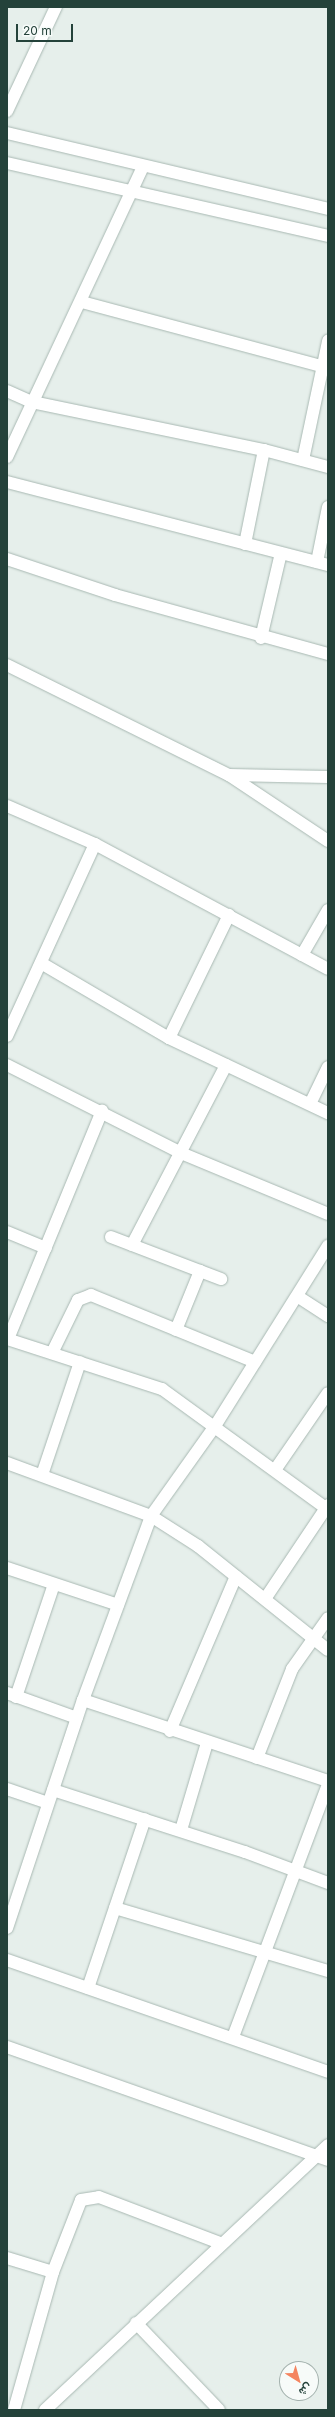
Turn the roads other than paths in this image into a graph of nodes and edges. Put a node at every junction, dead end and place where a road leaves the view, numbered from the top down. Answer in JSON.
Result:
{"nodes":[{"id":1,"x":56,"y":7,"type":"edge"},
{"id":2,"x":7,"y":111,"type":"edge"},
{"id":3,"x":7,"y":133,"type":"edge"},
{"id":4,"x":7,"y":163,"type":"edge"},
{"id":5,"x":143,"y":167,"type":"junction"},
{"id":6,"x":133,"y":189,"type":"junction"},
{"id":7,"x":328,"y":209,"type":"edge"},
{"id":8,"x":328,"y":236,"type":"edge"},
{"id":9,"x":82,"y":302,"type":"junction"},
{"id":10,"x":328,"y":341,"type":"edge"},
{"id":11,"x":325,"y":367,"type":"edge"},
{"id":12,"x":7,"y":391,"type":"edge"},
{"id":13,"x":32,"y":402,"type":"junction"},
{"id":14,"x":264,"y":450,"type":"junction"},
{"id":15,"x":7,"y":457,"type":"edge"},
{"id":16,"x":303,"y":460,"type":"junction"},
{"id":17,"x":328,"y":467,"type":"edge"},
{"id":18,"x":7,"y":482,"type":"edge"},
{"id":19,"x":328,"y":507,"type":"edge"},
{"id":20,"x":245,"y":544,"type":"junction"},
{"id":21,"x":281,"y":553,"type":"junction"},
{"id":22,"x":7,"y":559,"type":"edge"},
{"id":23,"x":322,"y":564,"type":"edge"},
{"id":24,"x":261,"y":638,"type":"junction"},
{"id":25,"x":328,"y":654,"type":"edge"},
{"id":26,"x":7,"y":665,"type":"edge"},
{"id":27,"x":229,"y":775,"type":"junction"},
{"id":28,"x":328,"y":777,"type":"edge"},
{"id":29,"x":7,"y":806,"type":"edge"},
{"id":30,"x":328,"y":841,"type":"edge"},
{"id":31,"x":95,"y":844,"type":"junction"},
{"id":32,"x":328,"y":910,"type":"edge"},
{"id":33,"x":229,"y":915,"type":"junction"},
{"id":34,"x":302,"y":955,"type":"junction"},
{"id":35,"x":41,"y":963,"type":"junction"},
{"id":36,"x":328,"y":969,"type":"edge"},
{"id":37,"x":7,"y":1036,"type":"edge"},
{"id":38,"x":169,"y":1038,"type":"junction"},
{"id":39,"x":226,"y":1064,"type":"junction"},
{"id":40,"x":7,"y":1065,"type":"edge"},
{"id":41,"x":328,"y":1068,"type":"edge"},
{"id":42,"x":310,"y":1104,"type":"junction"},
{"id":43,"x":102,"y":1112,"type":"junction"},
{"id":44,"x":328,"y":1112,"type":"edge"},
{"id":45,"x":181,"y":1152,"type":"junction"},
{"id":46,"x":328,"y":1214,"type":"edge"},
{"id":47,"x":7,"y":1232,"type":"edge"},
{"id":48,"x":110,"y":1237,"type":"dead end"},
{"id":49,"x":132,"y":1245,"type":"junction"},
{"id":50,"x":328,"y":1246,"type":"edge"},
{"id":51,"x":46,"y":1248,"type":"junction"},
{"id":52,"x":200,"y":1271,"type":"junction"},
{"id":53,"x":221,"y":1279,"type":"dead end"},
{"id":54,"x":297,"y":1296,"type":"junction"},
{"id":55,"x":328,"y":1316,"type":"edge"},
{"id":56,"x":176,"y":1330,"type":"junction"},
{"id":57,"x":8,"y":1339,"type":"edge"},
{"id":58,"x":52,"y":1353,"type":"junction"},
{"id":59,"x":80,"y":1362,"type":"junction"},
{"id":60,"x":254,"y":1362,"type":"junction"},
{"id":61,"x":328,"y":1393,"type":"edge"},
{"id":62,"x":215,"y":1426,"type":"junction"},
{"id":63,"x":7,"y":1463,"type":"edge"},
{"id":64,"x":275,"y":1470,"type":"junction"},
{"id":65,"x":42,"y":1475,"type":"junction"},
{"id":66,"x":327,"y":1507,"type":"edge"},
{"id":67,"x":151,"y":1516,"type":"junction"},
{"id":68,"x":7,"y":1568,"type":"edge"},
{"id":69,"x":236,"y":1576,"type":"junction"},
{"id":70,"x":54,"y":1584,"type":"junction"},
{"id":71,"x":265,"y":1599,"type":"junction"},
{"id":72,"x":118,"y":1605,"type":"junction"},
{"id":73,"x":328,"y":1618,"type":"edge"},
{"id":74,"x":313,"y":1638,"type":"junction"},
{"id":75,"x":328,"y":1650,"type":"edge"},
{"id":76,"x":12,"y":1695,"type":"edge"},
{"id":77,"x":83,"y":1700,"type":"junction"},
{"id":78,"x":77,"y":1718,"type":"junction"},
{"id":79,"x":170,"y":1731,"type":"junction"},
{"id":80,"x":207,"y":1743,"type":"junction"},
{"id":81,"x":257,"y":1758,"type":"junction"},
{"id":82,"x":328,"y":1782,"type":"edge"},
{"id":83,"x":7,"y":1789,"type":"edge"},
{"id":84,"x":53,"y":1790,"type":"junction"},
{"id":85,"x":48,"y":1803,"type":"junction"},
{"id":86,"x":145,"y":1819,"type":"junction"},
{"id":87,"x":181,"y":1830,"type":"junction"},
{"id":88,"x":295,"y":1873,"type":"junction"},
{"id":89,"x":328,"y":1883,"type":"edge"},
{"id":90,"x":115,"y":1908,"type":"junction"},
{"id":91,"x":7,"y":1925,"type":"edge"},
{"id":92,"x":265,"y":1953,"type":"junction"},
{"id":93,"x":7,"y":1960,"type":"edge"},
{"id":94,"x":328,"y":1971,"type":"edge"},
{"id":95,"x":88,"y":1988,"type":"junction"},
{"id":96,"x":233,"y":2037,"type":"junction"},
{"id":97,"x":7,"y":2047,"type":"edge"},
{"id":98,"x":328,"y":2072,"type":"edge"},
{"id":99,"x":328,"y":2145,"type":"edge"},
{"id":100,"x":322,"y":2158,"type":"edge"},
{"id":101,"x":220,"y":2243,"type":"junction"},
{"id":102,"x":7,"y":2258,"type":"edge"},
{"id":103,"x":53,"y":2272,"type":"junction"},
{"id":104,"x":136,"y":2323,"type":"junction"},
{"id":105,"x":14,"y":2410,"type":"edge"},
{"id":106,"x":45,"y":2410,"type":"edge"},
{"id":107,"x":219,"y":2410,"type":"edge"}],
"edges":[{"from":1,"to":2,"type":"street"},
{"from":3,"to":5,"type":"street"},
{"from":4,"to":6,"type":"street"},
{"from":5,"to":6,"type":"street"},
{"from":5,"to":7,"type":"street"},
{"from":6,"to":8,"type":"street"},
{"from":6,"to":9,"type":"street"},
{"from":9,"to":11,"type":"street"},
{"from":9,"to":13,"type":"street"},
{"from":10,"to":11,"type":"street"},
{"from":11,"to":16,"type":"street"},
{"from":12,"to":13,"type":"street"},
{"from":13,"to":14,"type":"street"},
{"from":13,"to":15,"type":"street"},
{"from":14,"to":16,"type":"street"},
{"from":14,"to":20,"type":"street"},
{"from":16,"to":17,"type":"street"},
{"from":18,"to":20,"type":"street"},
{"from":19,"to":23,"type":"street"},
{"from":20,"to":21,"type":"street"},
{"from":21,"to":23,"type":"street"},
{"from":21,"to":24,"type":"street"},
{"from":22,"to":24,"type":"street"},
{"from":24,"to":25,"type":"street"},
{"from":26,"to":27,"type":"street"},
{"from":27,"to":28,"type":"street"},
{"from":27,"to":30,"type":"street"},
{"from":29,"to":31,"type":"street"},
{"from":31,"to":33,"type":"street"},
{"from":31,"to":35,"type":"street"},
{"from":32,"to":34,"type":"street"},
{"from":33,"to":34,"type":"street"},
{"from":33,"to":38,"type":"street"},
{"from":34,"to":36,"type":"street"},
{"from":35,"to":37,"type":"street"},
{"from":35,"to":38,"type":"street"},
{"from":38,"to":39,"type":"street"},
{"from":39,"to":42,"type":"street"},
{"from":39,"to":45,"type":"street"},
{"from":40,"to":43,"type":"street"},
{"from":41,"to":42,"type":"street"},
{"from":42,"to":44,"type":"street"},
{"from":43,"to":45,"type":"street"},
{"from":43,"to":51,"type":"street"},
{"from":45,"to":46,"type":"street"},
{"from":45,"to":49,"type":"street"},
{"from":47,"to":51,"type":"street"},
{"from":48,"to":49,"type":"street"},
{"from":49,"to":52,"type":"street"},
{"from":50,"to":54,"type":"street"},
{"from":51,"to":57,"type":"street"},
{"from":52,"to":53,"type":"street"},
{"from":52,"to":56,"type":"street"},
{"from":54,"to":55,"type":"street"},
{"from":54,"to":60,"type":"street"},
{"from":56,"to":58,"type":"street"},
{"from":56,"to":60,"type":"street"},
{"from":57,"to":58,"type":"street"},
{"from":58,"to":59,"type":"street"},
{"from":59,"to":62,"type":"street"},
{"from":59,"to":65,"type":"street"},
{"from":60,"to":62,"type":"street"},
{"from":61,"to":64,"type":"street"},
{"from":62,"to":64,"type":"street"},
{"from":62,"to":67,"type":"street"},
{"from":63,"to":65,"type":"street"},
{"from":64,"to":66,"type":"street"},
{"from":65,"to":67,"type":"street"},
{"from":66,"to":71,"type":"street"},
{"from":67,"to":69,"type":"street"},
{"from":67,"to":72,"type":"street"},
{"from":68,"to":70,"type":"street"},
{"from":69,"to":71,"type":"street"},
{"from":69,"to":79,"type":"street"},
{"from":70,"to":72,"type":"street"},
{"from":70,"to":76,"type":"street"},
{"from":71,"to":74,"type":"street"},
{"from":72,"to":77,"type":"street"},
{"from":73,"to":74,"type":"street"},
{"from":74,"to":75,"type":"street"},
{"from":74,"to":81,"type":"street"},
{"from":76,"to":78,"type":"street"},
{"from":77,"to":78,"type":"street"},
{"from":77,"to":79,"type":"street"},
{"from":78,"to":84,"type":"street"},
{"from":79,"to":80,"type":"street"},
{"from":80,"to":81,"type":"street"},
{"from":80,"to":87,"type":"street"},
{"from":81,"to":82,"type":"street"},
{"from":82,"to":88,"type":"street"},
{"from":83,"to":85,"type":"street"},
{"from":84,"to":85,"type":"street"},
{"from":84,"to":86,"type":"street"},
{"from":85,"to":91,"type":"street"},
{"from":86,"to":87,"type":"street"},
{"from":86,"to":90,"type":"street"},
{"from":87,"to":88,"type":"street"},
{"from":88,"to":89,"type":"street"},
{"from":88,"to":92,"type":"street"},
{"from":90,"to":92,"type":"street"},
{"from":90,"to":95,"type":"street"},
{"from":92,"to":94,"type":"street"},
{"from":92,"to":96,"type":"street"},
{"from":93,"to":95,"type":"street"},
{"from":95,"to":96,"type":"street"},
{"from":96,"to":98,"type":"street"},
{"from":97,"to":100,"type":"street"},
{"from":99,"to":100,"type":"street"},
{"from":100,"to":101,"type":"street"},
{"from":101,"to":103,"type":"street"},
{"from":101,"to":104,"type":"street"},
{"from":102,"to":103,"type":"street"},
{"from":103,"to":105,"type":"street"},
{"from":104,"to":106,"type":"street"},
{"from":104,"to":107,"type":"street"}]}
